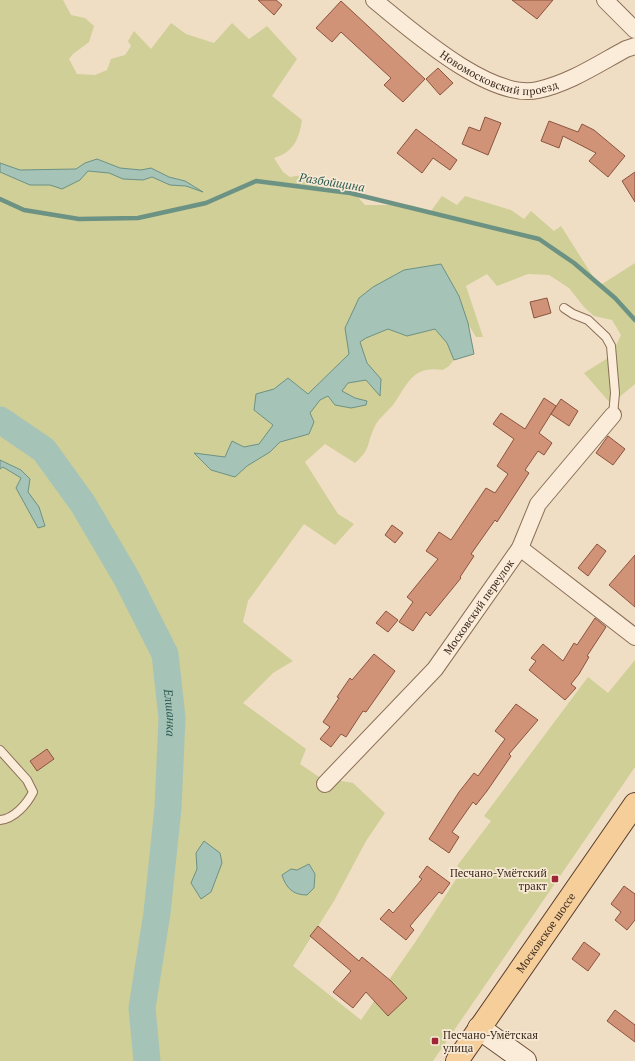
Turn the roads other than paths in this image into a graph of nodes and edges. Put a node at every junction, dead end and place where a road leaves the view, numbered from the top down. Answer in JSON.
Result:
{"nodes":[{"id":1,"x":374,"y":0,"type":"edge"},
{"id":2,"x":605,"y":0,"type":"edge"},
{"id":3,"x":635,"y":30,"type":"edge"},
{"id":4,"x":635,"y":46,"type":"edge"},
{"id":5,"x":564,"y":308,"type":"dead end"},
{"id":6,"x":613,"y":415,"type":"joint"},
{"id":7,"x":520,"y":548,"type":"junction"},
{"id":8,"x":635,"y":637,"type":"edge"},
{"id":9,"x":0,"y":750,"type":"edge"},
{"id":10,"x":325,"y":784,"type":"dead end"},
{"id":11,"x":635,"y":804,"type":"edge"},
{"id":12,"x":0,"y":820,"type":"edge"},
{"id":13,"x":479,"y":1028,"type":"junction"},
{"id":14,"x":457,"y":1061,"type":"edge"},
{"id":15,"x":525,"y":1061,"type":"edge"}],
"edges":[{"from":1,"to":4,"type":"street","name":"Новомосковский проезд"},
{"from":2,"to":3,"type":"street"},
{"from":5,"to":6,"type":"lane"},
{"from":6,"to":7,"type":"street","name":"Московский переулок"},
{"from":7,"to":8,"type":"street"},
{"from":7,"to":10,"type":"street","name":"Московский переулок"},
{"from":9,"to":12,"type":"lane"},
{"from":11,"to":13,"type":"main road","name":"Московское шоссе"},
{"from":13,"to":14,"type":"main road","name":"Московское шоссе"},
{"from":13,"to":15,"type":"main road"}]}
